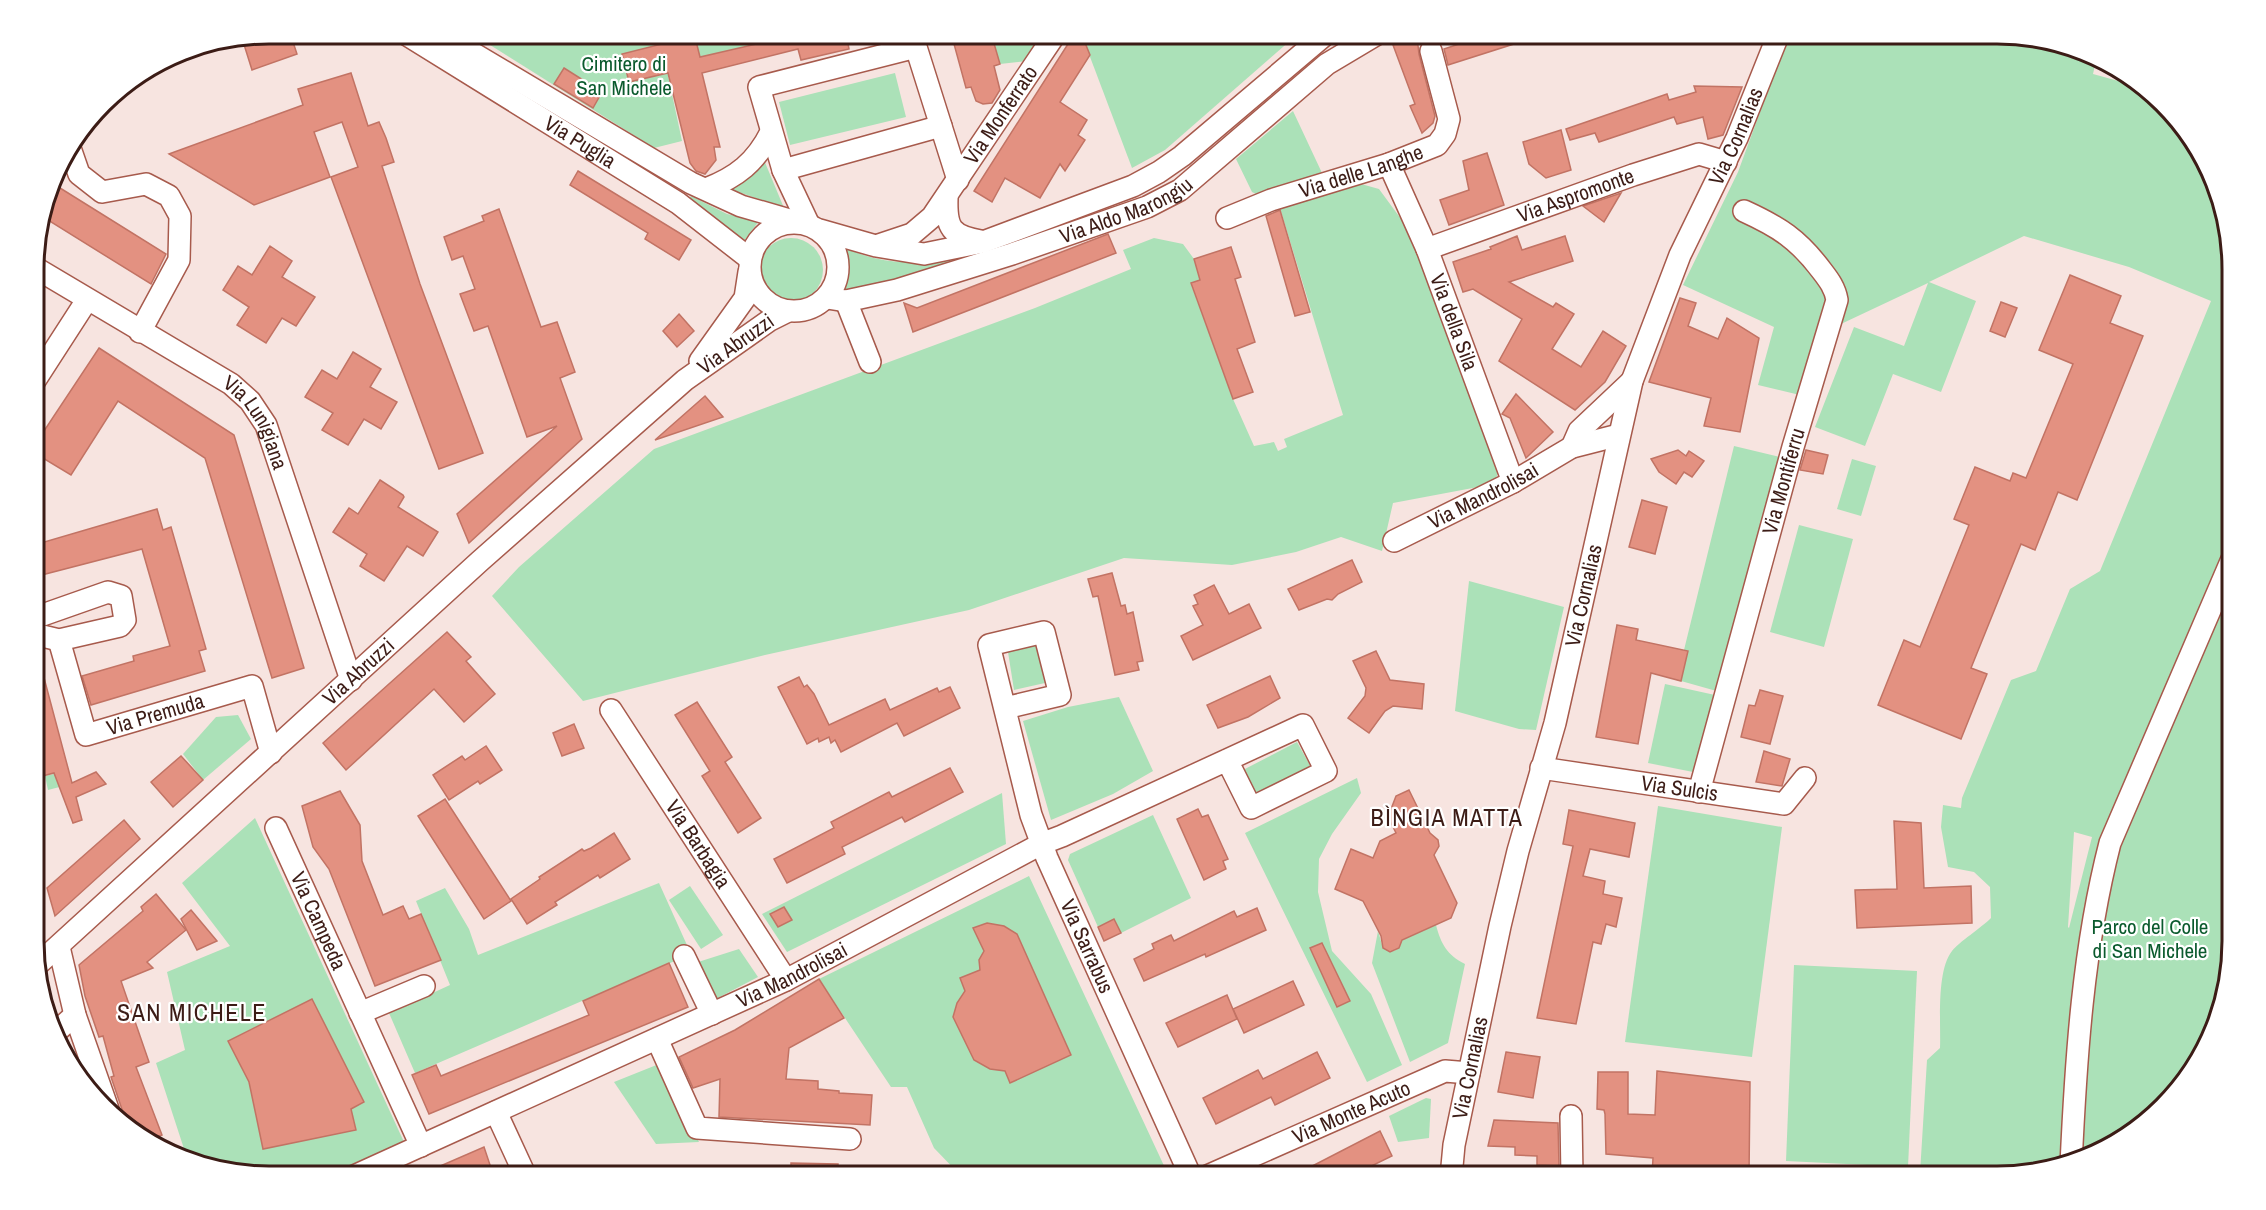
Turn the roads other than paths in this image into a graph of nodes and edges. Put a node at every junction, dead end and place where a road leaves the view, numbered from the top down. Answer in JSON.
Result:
{"nodes":[{"id":1,"x":422,"y":44,"type":"edge"},
{"id":2,"x":458,"y":44,"type":"edge"},
{"id":3,"x":1049,"y":44,"type":"edge"},
{"id":4,"x":1314,"y":44,"type":"edge"},
{"id":5,"x":1361,"y":44,"type":"edge"},
{"id":6,"x":1774,"y":44,"type":"edge"},
{"id":7,"x":1431,"y":51,"type":"dead end"},
{"id":8,"x":941,"y":126,"type":"junction"},
{"id":9,"x":771,"y":132,"type":"junction"},
{"id":10,"x":73,"y":157,"type":"edge"},
{"id":11,"x":1726,"y":162,"type":"junction"},
{"id":12,"x":1389,"y":164,"type":"junction"},
{"id":13,"x":783,"y":170,"type":"junction"},
{"id":14,"x":706,"y":189,"type":"junction"},
{"id":15,"x":952,"y":189,"type":"junction"},
{"id":16,"x":1744,"y":211,"type":"dead end"},
{"id":17,"x":1227,"y":218,"type":"dead end"},
{"id":18,"x":810,"y":226,"type":"junction"},
{"id":19,"x":983,"y":242,"type":"junction"},
{"id":20,"x":876,"y":246,"type":"junction"},
{"id":21,"x":1427,"y":249,"type":"junction"},
{"id":22,"x":750,"y":264,"type":"junction"},
{"id":23,"x":44,"y":273,"type":"edge"},
{"id":24,"x":836,"y":299,"type":"junction"},
{"id":25,"x":87,"y":300,"type":"junction"},
{"id":26,"x":788,"y":311,"type":"junction"},
{"id":27,"x":140,"y":332,"type":"junction"},
{"id":28,"x":870,"y":362,"type":"dead end"},
{"id":29,"x":44,"y":367,"type":"edge"},
{"id":30,"x":685,"y":380,"type":"junction"},
{"id":31,"x":1632,"y":381,"type":"junction"},
{"id":32,"x":1619,"y":435,"type":"junction"},
{"id":33,"x":1572,"y":447,"type":"junction"},
{"id":34,"x":1514,"y":482,"type":"junction"},
{"id":35,"x":1394,"y":541,"type":"dead end"},
{"id":36,"x":2222,"y":583,"type":"edge"},
{"id":37,"x":44,"y":614,"type":"edge"},
{"id":38,"x":44,"y":636,"type":"edge"},
{"id":39,"x":59,"y":640,"type":"junction"},
{"id":40,"x":351,"y":680,"type":"junction"},
{"id":41,"x":1005,"y":708,"type":"dead end"},
{"id":42,"x":611,"y":710,"type":"dead end"},
{"id":43,"x":271,"y":753,"type":"junction"},
{"id":44,"x":1227,"y":760,"type":"junction"},
{"id":45,"x":1540,"y":768,"type":"junction"},
{"id":46,"x":1805,"y":778,"type":"dead end"},
{"id":47,"x":1699,"y":792,"type":"junction"},
{"id":48,"x":276,"y":828,"type":"dead end"},
{"id":49,"x":1041,"y":844,"type":"junction"},
{"id":50,"x":59,"y":946,"type":"junction"},
{"id":51,"x":684,"y":956,"type":"dead end"},
{"id":52,"x":44,"y":959,"type":"edge"},
{"id":53,"x":786,"y":980,"type":"junction"},
{"id":54,"x":424,"y":986,"type":"dead end"},
{"id":55,"x":360,"y":1013,"type":"junction"},
{"id":56,"x":712,"y":1014,"type":"junction"},
{"id":57,"x":75,"y":1015,"type":"junction"},
{"id":58,"x":61,"y":1028,"type":"edge"},
{"id":59,"x":657,"y":1039,"type":"junction"},
{"id":60,"x":1469,"y":1073,"type":"junction"},
{"id":61,"x":103,"y":1094,"type":"edge"},
{"id":62,"x":495,"y":1112,"type":"junction"},
{"id":63,"x":1572,"y":1116,"type":"dead end"},
{"id":64,"x":850,"y":1139,"type":"dead end"},
{"id":65,"x":421,"y":1146,"type":"junction"},
{"id":66,"x":2072,"y":1154,"type":"edge"},
{"id":67,"x":376,"y":1166,"type":"edge"},
{"id":68,"x":521,"y":1166,"type":"edge"},
{"id":69,"x":1186,"y":1166,"type":"edge"},
{"id":70,"x":1230,"y":1166,"type":"edge"},
{"id":71,"x":1452,"y":1166,"type":"edge"},
{"id":72,"x":1572,"y":1166,"type":"edge"}],
"edges":[{"from":1,"to":22,"type":"street","name":"Via Puglia"},
{"from":2,"to":14,"type":"street","name":"Via Puglia"},
{"from":3,"to":15,"type":"street","name":"Via Monferrato"},
{"from":4,"to":19,"type":"street","name":"Via Aldo Marongiu"},
{"from":5,"to":24,"type":"street","name":"Via Aldo Marongiu"},
{"from":6,"to":11,"type":"street","name":"Via Cornalias"},
{"from":7,"to":12,"type":"street","name":"Via delle Langhe"},
{"from":8,"to":9,"type":"street"},
{"from":8,"to":13,"type":"street"},
{"from":8,"to":15,"type":"street"},
{"from":9,"to":13,"type":"street"},
{"from":9,"to":14,"type":"street"},
{"from":10,"to":27,"type":"street"},
{"from":11,"to":21,"type":"street","name":"Via Aspromonte"},
{"from":11,"to":31,"type":"street","name":"Via Cornalias"},
{"from":12,"to":17,"type":"street","name":"Via delle Langhe"},
{"from":12,"to":21,"type":"street","name":"Via della Sila"},
{"from":13,"to":18,"type":"street"},
{"from":14,"to":18,"type":"street","name":"Via Puglia"},
{"from":15,"to":19,"type":"street"},
{"from":15,"to":20,"type":"street","name":"Via Monferrato"},
{"from":16,"to":47,"type":"street","name":"Via Montiferru"},
{"from":18,"to":20,"type":"street","name":"Via Aldo Marongiu"},
{"from":18,"to":22,"type":"street"},
{"from":18,"to":24,"type":"street"},
{"from":19,"to":20,"type":"street","name":"Via Aldo Marongiu"},
{"from":21,"to":34,"type":"street","name":"Via della Sila"},
{"from":22,"to":26,"type":"street"},
{"from":22,"to":30,"type":"street","name":"Via Abruzzi"},
{"from":23,"to":25,"type":"street","name":"Via Lunigiana"},
{"from":24,"to":26,"type":"street"},
{"from":24,"to":28,"type":"street"},
{"from":25,"to":27,"type":"street","name":"Via Lunigiana"},
{"from":25,"to":29,"type":"street"},
{"from":26,"to":30,"type":"street","name":"Via Abruzzi"},
{"from":27,"to":40,"type":"street","name":"Via Lunigiana"},
{"from":30,"to":40,"type":"street","name":"Via Abruzzi"},
{"from":31,"to":32,"type":"street","name":"Via Cornalias"},
{"from":31,"to":33,"type":"street","name":"Via Mandrolisai"},
{"from":32,"to":33,"type":"street","name":"Via Mandrolisai"},
{"from":32,"to":45,"type":"street","name":"Via Cornalias"},
{"from":33,"to":34,"type":"street","name":"Via Mandrolisai"},
{"from":34,"to":35,"type":"street","name":"Via Mandrolisai"},
{"from":36,"to":66,"type":"street"},
{"from":37,"to":39,"type":"street"},
{"from":38,"to":39,"type":"street"},
{"from":39,"to":43,"type":"street","name":"Via Premuda"},
{"from":40,"to":43,"type":"street","name":"Via Abruzzi"},
{"from":41,"to":49,"type":"street","name":"Via Sarrabus"},
{"from":42,"to":53,"type":"street","name":"Via Barbagia"},
{"from":43,"to":50,"type":"street","name":"Via Abruzzi"},
{"from":44,"to":44,"type":"street","name":"Via Mandrolisai"},
{"from":44,"to":49,"type":"street","name":"Via Mandrolisai"},
{"from":45,"to":47,"type":"street","name":"Via Sulcis"},
{"from":45,"to":60,"type":"street","name":"Via Cornalias"},
{"from":46,"to":47,"type":"street","name":"Via Sulcis"},
{"from":48,"to":55,"type":"street","name":"Via Campeda"},
{"from":49,"to":53,"type":"street","name":"Via Mandrolisai"},
{"from":49,"to":69,"type":"street","name":"Via Sarrabus"},
{"from":50,"to":52,"type":"street","name":"Via Abruzzi"},
{"from":50,"to":57,"type":"street"},
{"from":51,"to":56,"type":"street"},
{"from":53,"to":56,"type":"street","name":"Via Mandrolisai"},
{"from":54,"to":55,"type":"street"},
{"from":55,"to":65,"type":"street","name":"Via Campeda"},
{"from":56,"to":59,"type":"street","name":"Via Mandrolisai"},
{"from":57,"to":58,"type":"street"},
{"from":57,"to":61,"type":"street"},
{"from":59,"to":62,"type":"street","name":"Via Mandrolisai"},
{"from":59,"to":64,"type":"street"},
{"from":60,"to":70,"type":"street","name":"Via Monte Acuto"},
{"from":60,"to":71,"type":"street","name":"Via Cornalias"},
{"from":62,"to":65,"type":"street","name":"Via Mandrolisai"},
{"from":62,"to":68,"type":"street"},
{"from":63,"to":72,"type":"street"},
{"from":65,"to":67,"type":"street","name":"Via Mandrolisai"}]}
